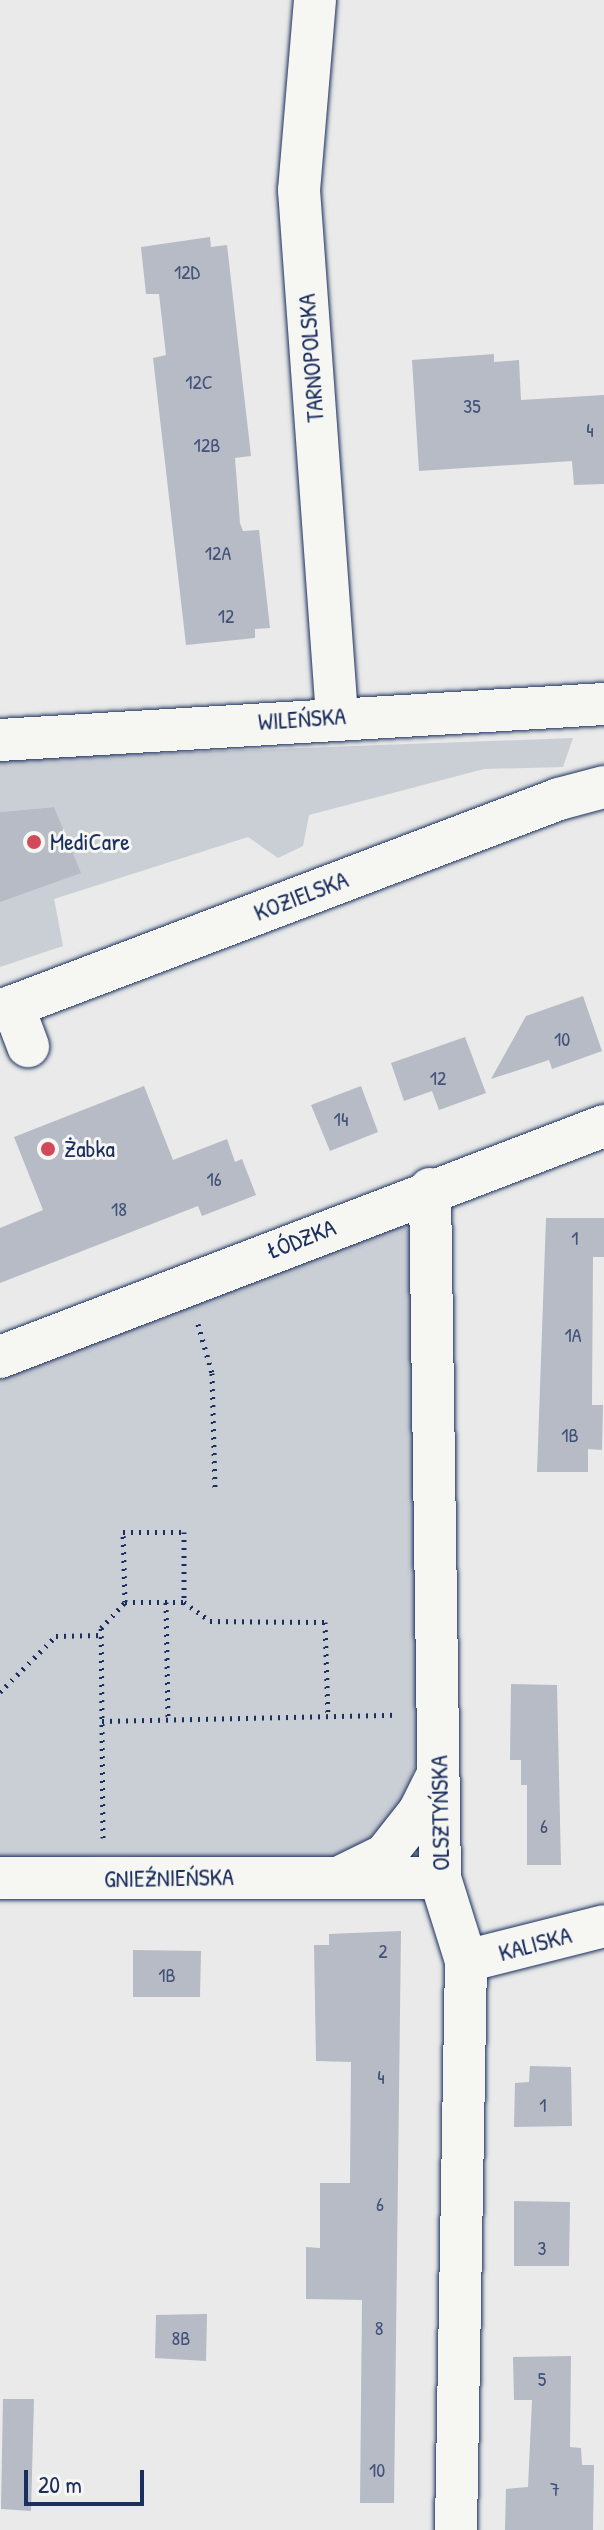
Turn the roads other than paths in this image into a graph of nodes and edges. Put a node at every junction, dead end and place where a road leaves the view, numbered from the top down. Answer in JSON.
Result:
{"nodes":[{"id":1,"x":315,"y":0,"type":"edge"},
{"id":2,"x":604,"y":704,"type":"edge"},
{"id":3,"x":337,"y":716,"type":"junction"},
{"id":4,"x":0,"y":740,"type":"edge"},
{"id":5,"x":604,"y":787,"type":"edge"},
{"id":6,"x":7,"y":1008,"type":"edge"},
{"id":7,"x":28,"y":1046,"type":"dead end"},
{"id":8,"x":604,"y":1126,"type":"edge"},
{"id":9,"x":430,"y":1189,"type":"junction"},
{"id":10,"x":0,"y":1357,"type":"edge"},
{"id":11,"x":439,"y":1771,"type":"junction"},
{"id":12,"x":338,"y":1876,"type":"junction"},
{"id":13,"x":0,"y":1878,"type":"edge"},
{"id":14,"x":440,"y":1878,"type":"junction"},
{"id":15,"x":604,"y":1926,"type":"edge"},
{"id":16,"x":466,"y":1961,"type":"junction"},
{"id":17,"x":456,"y":2530,"type":"edge"}],
"edges":[{"from":1,"to":3,"type":"street","name":"TARNOPOLSKA"},
{"from":2,"to":3,"type":"street","name":"WILEŃSKA"},
{"from":3,"to":4,"type":"street","name":"WILEŃSKA"},
{"from":5,"to":6,"type":"street","name":"KOZIELSKA"},
{"from":6,"to":7,"type":"street"},
{"from":8,"to":9,"type":"street","name":"ŁÓDZKA"},
{"from":9,"to":10,"type":"street","name":"ŁÓDZKA"},
{"from":9,"to":11,"type":"street","name":"OLSZTYŃSKA"},
{"from":11,"to":12,"type":"street","name":"GNIEŹNIEŃSKA"},
{"from":11,"to":14,"type":"street","name":"OLSZTYŃSKA"},
{"from":12,"to":13,"type":"street","name":"GNIEŹNIEŃSKA"},
{"from":12,"to":14,"type":"street","name":"GNIEŹNIEŃSKA"},
{"from":14,"to":16,"type":"street","name":"OLSZTYŃSKA"},
{"from":15,"to":16,"type":"street","name":"KALISKA"},
{"from":16,"to":17,"type":"street","name":"OLSZTYŃSKA"}]}
